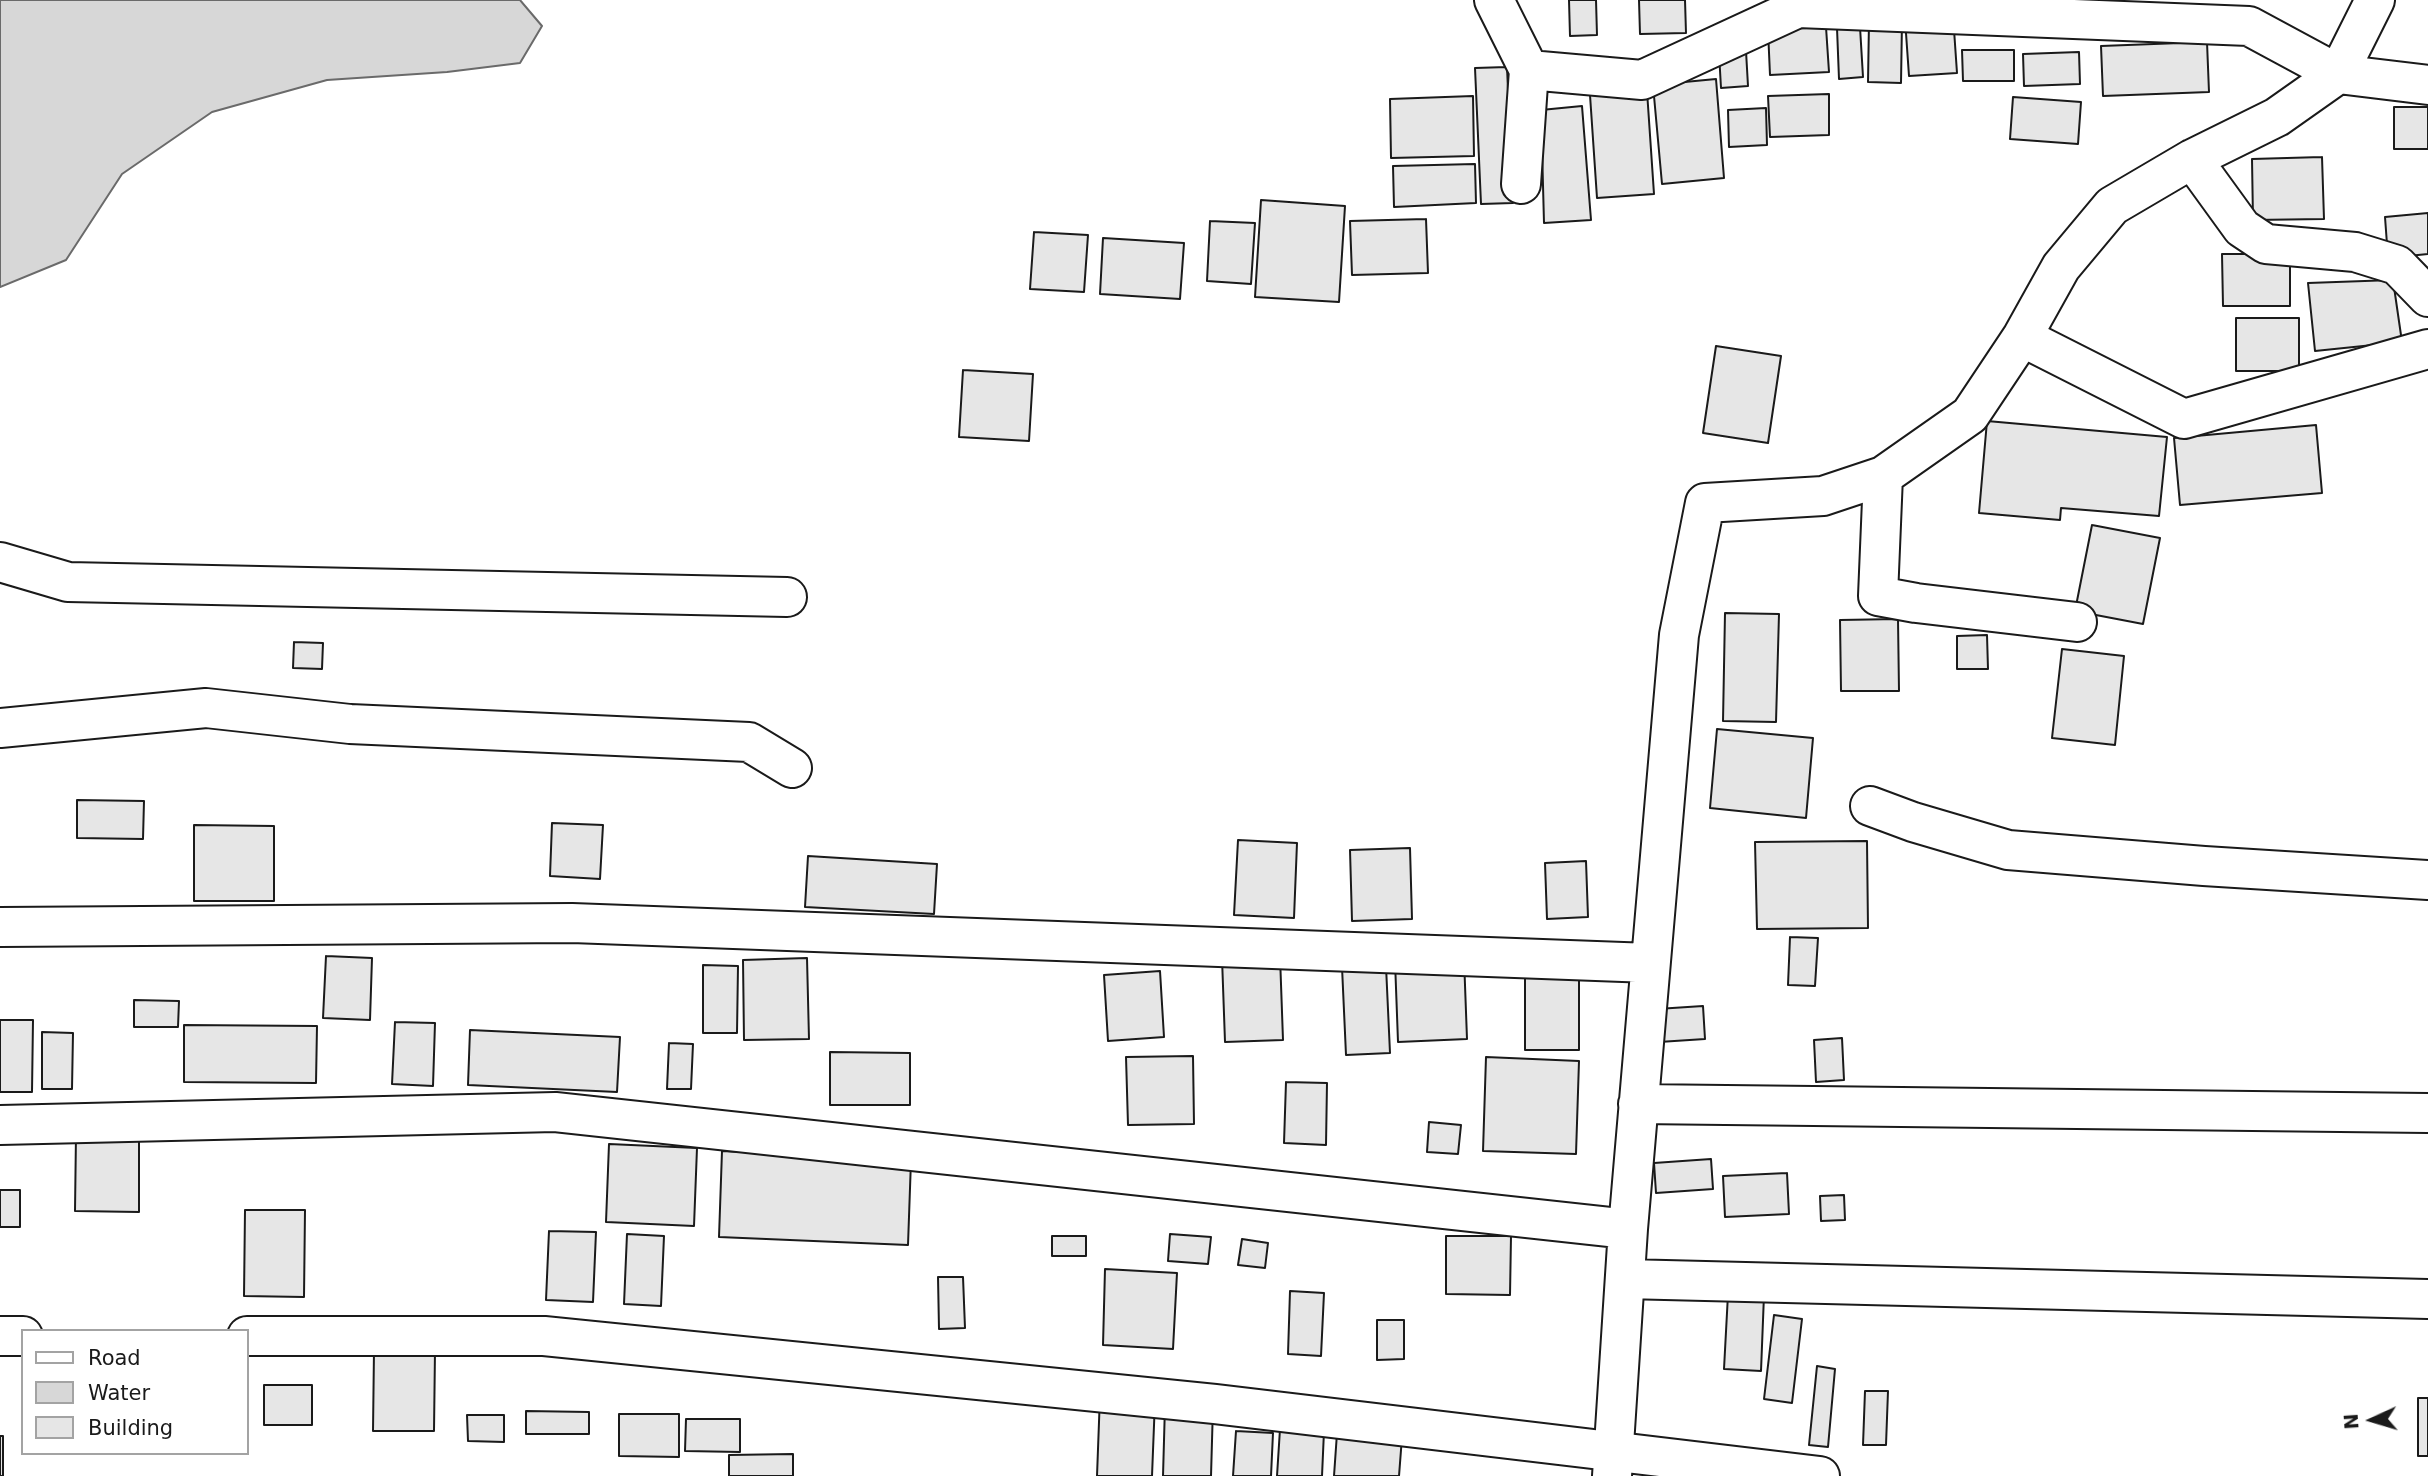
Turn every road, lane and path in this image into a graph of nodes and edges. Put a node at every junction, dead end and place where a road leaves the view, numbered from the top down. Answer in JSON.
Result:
{"nodes":[{"id":1,"x":1494,"y":0,"type":"edge"},
{"id":2,"x":2375,"y":0,"type":"edge"},
{"id":3,"x":1529,"y":70,"type":"junction"},
{"id":4,"x":2338,"y":74,"type":"junction"},
{"id":5,"x":2428,"y":85,"type":"edge"},
{"id":6,"x":2192,"y":159,"type":"junction"},
{"id":7,"x":1521,"y":184,"type":"dead end"},
{"id":8,"x":2428,"y":297,"type":"edge"},
{"id":9,"x":2022,"y":337,"type":"junction"},
{"id":10,"x":2428,"y":349,"type":"edge"},
{"id":11,"x":1883,"y":476,"type":"junction"},
{"id":12,"x":0,"y":562,"type":"edge"},
{"id":13,"x":787,"y":597,"type":"dead end"},
{"id":14,"x":2077,"y":622,"type":"dead end"},
{"id":15,"x":0,"y":728,"type":"edge"},
{"id":16,"x":792,"y":768,"type":"dead end"},
{"id":17,"x":1870,"y":806,"type":"dead end"},
{"id":18,"x":2428,"y":880,"type":"edge"},
{"id":19,"x":0,"y":927,"type":"edge"},
{"id":20,"x":1650,"y":963,"type":"junction"},
{"id":21,"x":1639,"y":1104,"type":"junction"},
{"id":22,"x":2428,"y":1113,"type":"edge"},
{"id":23,"x":0,"y":1125,"type":"edge"},
{"id":24,"x":1628,"y":1229,"type":"junction"},
{"id":25,"x":1625,"y":1279,"type":"junction"},
{"id":26,"x":2428,"y":1299,"type":"edge"},
{"id":27,"x":0,"y":1335,"type":"edge"},
{"id":28,"x":21,"y":1335,"type":"edge"},
{"id":29,"x":248,"y":1336,"type":"edge"},
{"id":30,"x":1613,"y":1464,"type":"edge"},
{"id":31,"x":1820,"y":1476,"type":"edge"}],
"edges":[{"from":1,"to":3,"type":"street"},
{"from":2,"to":4,"type":"street"},
{"from":3,"to":4,"type":"street"},
{"from":3,"to":7,"type":"street"},
{"from":4,"to":5,"type":"street"},
{"from":4,"to":6,"type":"street"},
{"from":6,"to":8,"type":"street"},
{"from":6,"to":9,"type":"street"},
{"from":9,"to":10,"type":"street"},
{"from":9,"to":11,"type":"street"},
{"from":11,"to":14,"type":"street"},
{"from":11,"to":20,"type":"street"},
{"from":12,"to":13,"type":"street"},
{"from":15,"to":16,"type":"street"},
{"from":17,"to":18,"type":"street"},
{"from":19,"to":20,"type":"street"},
{"from":20,"to":21,"type":"street"},
{"from":21,"to":22,"type":"street"},
{"from":21,"to":24,"type":"street"},
{"from":23,"to":24,"type":"street"},
{"from":24,"to":25,"type":"street"},
{"from":25,"to":26,"type":"street"},
{"from":25,"to":30,"type":"street"},
{"from":27,"to":28,"type":"street"},
{"from":29,"to":30,"type":"street"},
{"from":30,"to":31,"type":"street"}]}
